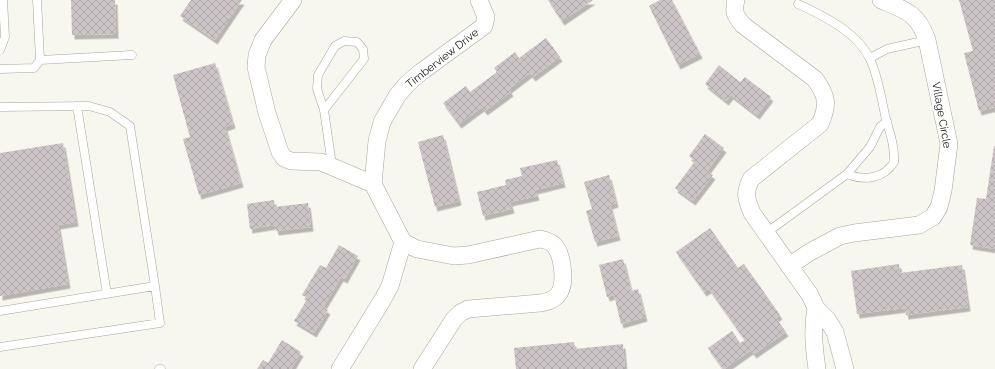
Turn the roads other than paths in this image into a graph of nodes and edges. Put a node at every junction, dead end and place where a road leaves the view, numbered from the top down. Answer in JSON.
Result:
{"nodes":[{"id":1,"x":3,"y":0,"type":"edge"},
{"id":2,"x":37,"y":0,"type":"edge"},
{"id":3,"x":293,"y":0,"type":"edge"},
{"id":4,"x":479,"y":0,"type":"edge"},
{"id":5,"x":736,"y":0,"type":"edge"},
{"id":6,"x":881,"y":0,"type":"edge"},
{"id":7,"x":798,"y":4,"type":"dead end"},
{"id":8,"x":927,"y":40,"type":"junction"},
{"id":9,"x":0,"y":50,"type":"edge"},
{"id":10,"x":132,"y":55,"type":"dead end"},
{"id":11,"x":870,"y":58,"type":"junction"},
{"id":12,"x":40,"y":60,"type":"junction"},
{"id":13,"x":0,"y":69,"type":"edge"},
{"id":14,"x":77,"y":106,"type":"junction"},
{"id":15,"x":0,"y":107,"type":"edge"},
{"id":16,"x":324,"y":110,"type":"junction"},
{"id":17,"x":887,"y":121,"type":"junction"},
{"id":18,"x":332,"y":166,"type":"junction"},
{"id":19,"x":847,"y":174,"type":"junction"},
{"id":20,"x":373,"y":184,"type":"junction"},
{"id":21,"x":766,"y":233,"type":"junction"},
{"id":22,"x":403,"y":242,"type":"junction"},
{"id":23,"x":789,"y":266,"type":"junction"},
{"id":24,"x":155,"y":286,"type":"junction"},
{"id":25,"x":107,"y":294,"type":"junction"},
{"id":26,"x":816,"y":308,"type":"junction"},
{"id":27,"x":0,"y":311,"type":"edge"},
{"id":28,"x":0,"y":347,"type":"edge"},
{"id":29,"x":340,"y":369,"type":"edge"},
{"id":30,"x":422,"y":369,"type":"edge"},
{"id":31,"x":817,"y":369,"type":"edge"},
{"id":32,"x":845,"y":369,"type":"edge"}],
"edges":[{"from":1,"to":9,"type":"lane"},
{"from":2,"to":12,"type":"lane"},
{"from":3,"to":18,"type":"street"},
{"from":4,"to":20,"type":"street","name":"Timberview Drive"},
{"from":5,"to":21,"type":"street"},
{"from":6,"to":8,"type":"street","name":"Village Circle"},
{"from":7,"to":11,"type":"lane"},
{"from":8,"to":11,"type":"lane"},
{"from":8,"to":23,"type":"street","name":"Village Circle"},
{"from":10,"to":12,"type":"lane"},
{"from":11,"to":17,"type":"lane"},
{"from":12,"to":13,"type":"lane"},
{"from":14,"to":15,"type":"lane"},
{"from":14,"to":24,"type":"lane"},
{"from":14,"to":25,"type":"lane"},
{"from":16,"to":16,"type":"lane"},
{"from":16,"to":18,"type":"lane"},
{"from":17,"to":19,"type":"lane"},
{"from":17,"to":19,"type":"lane"},
{"from":18,"to":20,"type":"street"},
{"from":19,"to":21,"type":"lane"},
{"from":20,"to":22,"type":"street"},
{"from":21,"to":23,"type":"street"},
{"from":22,"to":29,"type":"street"},
{"from":22,"to":30,"type":"street"},
{"from":23,"to":26,"type":"street"},
{"from":24,"to":25,"type":"lane"},
{"from":24,"to":28,"type":"lane"},
{"from":25,"to":27,"type":"lane"},
{"from":26,"to":31,"type":"street"},
{"from":26,"to":32,"type":"street"}]}
